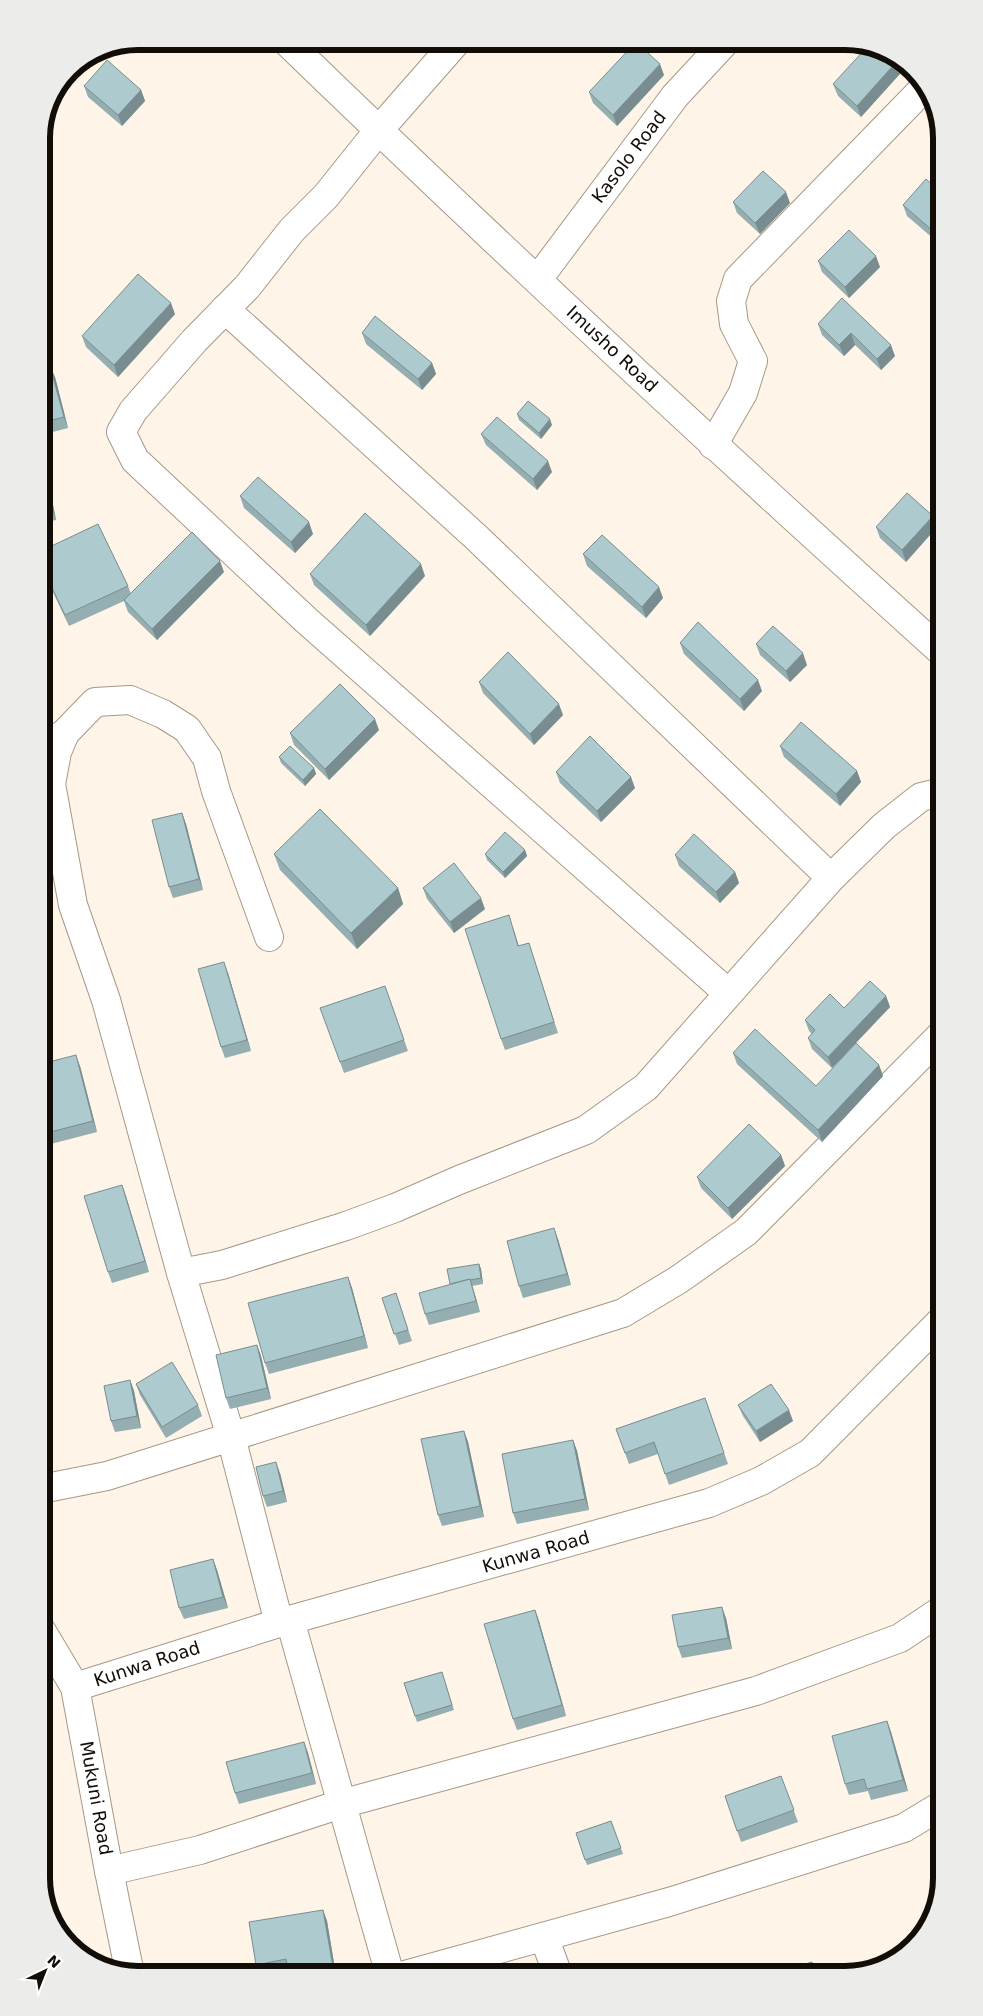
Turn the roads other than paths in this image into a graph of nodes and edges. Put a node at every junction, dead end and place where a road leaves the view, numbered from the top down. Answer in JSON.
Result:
{"nodes":[{"id":1,"x":295,"y":50,"type":"edge"},
{"id":2,"x":449,"y":50,"type":"edge"},
{"id":3,"x":718,"y":50,"type":"edge"},
{"id":4,"x":920,"y":92,"type":"edge"},
{"id":5,"x":378,"y":130,"type":"junction"},
{"id":6,"x":538,"y":279,"type":"junction"},
{"id":7,"x":225,"y":309,"type":"junction"},
{"id":8,"x":713,"y":445,"type":"junction"},
{"id":9,"x":933,"y":644,"type":"edge"},
{"id":10,"x":65,"y":733,"type":"junction"},
{"id":11,"x":50,"y":744,"type":"edge"},
{"id":12,"x":933,"y":794,"type":"edge"},
{"id":13,"x":831,"y":878,"type":"junction"},
{"id":14,"x":269,"y":936,"type":"dead end"},
{"id":15,"x":728,"y":993,"type":"junction"},
{"id":16,"x":933,"y":1043,"type":"edge"},
{"id":17,"x":181,"y":1273,"type":"junction"},
{"id":18,"x":933,"y":1329,"type":"edge"},
{"id":19,"x":231,"y":1437,"type":"junction"},
{"id":20,"x":50,"y":1487,"type":"edge"},
{"id":21,"x":933,"y":1616,"type":"edge"},
{"id":22,"x":284,"y":1621,"type":"junction"},
{"id":23,"x":50,"y":1645,"type":"edge"},
{"id":24,"x":75,"y":1687,"type":"junction"},
{"id":25,"x":341,"y":1804,"type":"junction"},
{"id":26,"x":933,"y":1810,"type":"edge"},
{"id":27,"x":109,"y":1871,"type":"junction"},
{"id":28,"x":544,"y":1937,"type":"junction"},
{"id":29,"x":128,"y":1965,"type":"edge"},
{"id":30,"x":387,"y":1966,"type":"edge"},
{"id":31,"x":438,"y":1966,"type":"edge"},
{"id":32,"x":555,"y":1966,"type":"edge"}],
"edges":[{"from":1,"to":5,"type":"street","name":"Imusho Road"},
{"from":2,"to":5,"type":"street"},
{"from":3,"to":6,"type":"street","name":"Kasolo Road"},
{"from":4,"to":8,"type":"street"},
{"from":5,"to":6,"type":"street","name":"Imusho Road"},
{"from":5,"to":7,"type":"street"},
{"from":6,"to":8,"type":"street","name":"Imusho Road"},
{"from":7,"to":13,"type":"street"},
{"from":7,"to":15,"type":"street"},
{"from":8,"to":9,"type":"street","name":"Imusho Road"},
{"from":10,"to":11,"type":"street"},
{"from":10,"to":14,"type":"street"},
{"from":10,"to":17,"type":"street"},
{"from":12,"to":13,"type":"street"},
{"from":13,"to":15,"type":"street"},
{"from":15,"to":17,"type":"street"},
{"from":16,"to":19,"type":"street"},
{"from":17,"to":19,"type":"street"},
{"from":18,"to":22,"type":"street","name":"Kunwa Road"},
{"from":19,"to":20,"type":"street"},
{"from":19,"to":22,"type":"street"},
{"from":21,"to":25,"type":"street"},
{"from":22,"to":24,"type":"street","name":"Kunwa Road"},
{"from":22,"to":25,"type":"street"},
{"from":23,"to":24,"type":"street","name":"Mukuni Road"},
{"from":24,"to":27,"type":"street","name":"Mukuni Road"},
{"from":25,"to":27,"type":"street"},
{"from":25,"to":30,"type":"street"},
{"from":26,"to":28,"type":"street"},
{"from":27,"to":29,"type":"street","name":"Mukuni Road"},
{"from":28,"to":31,"type":"street"},
{"from":28,"to":32,"type":"street"}]}
